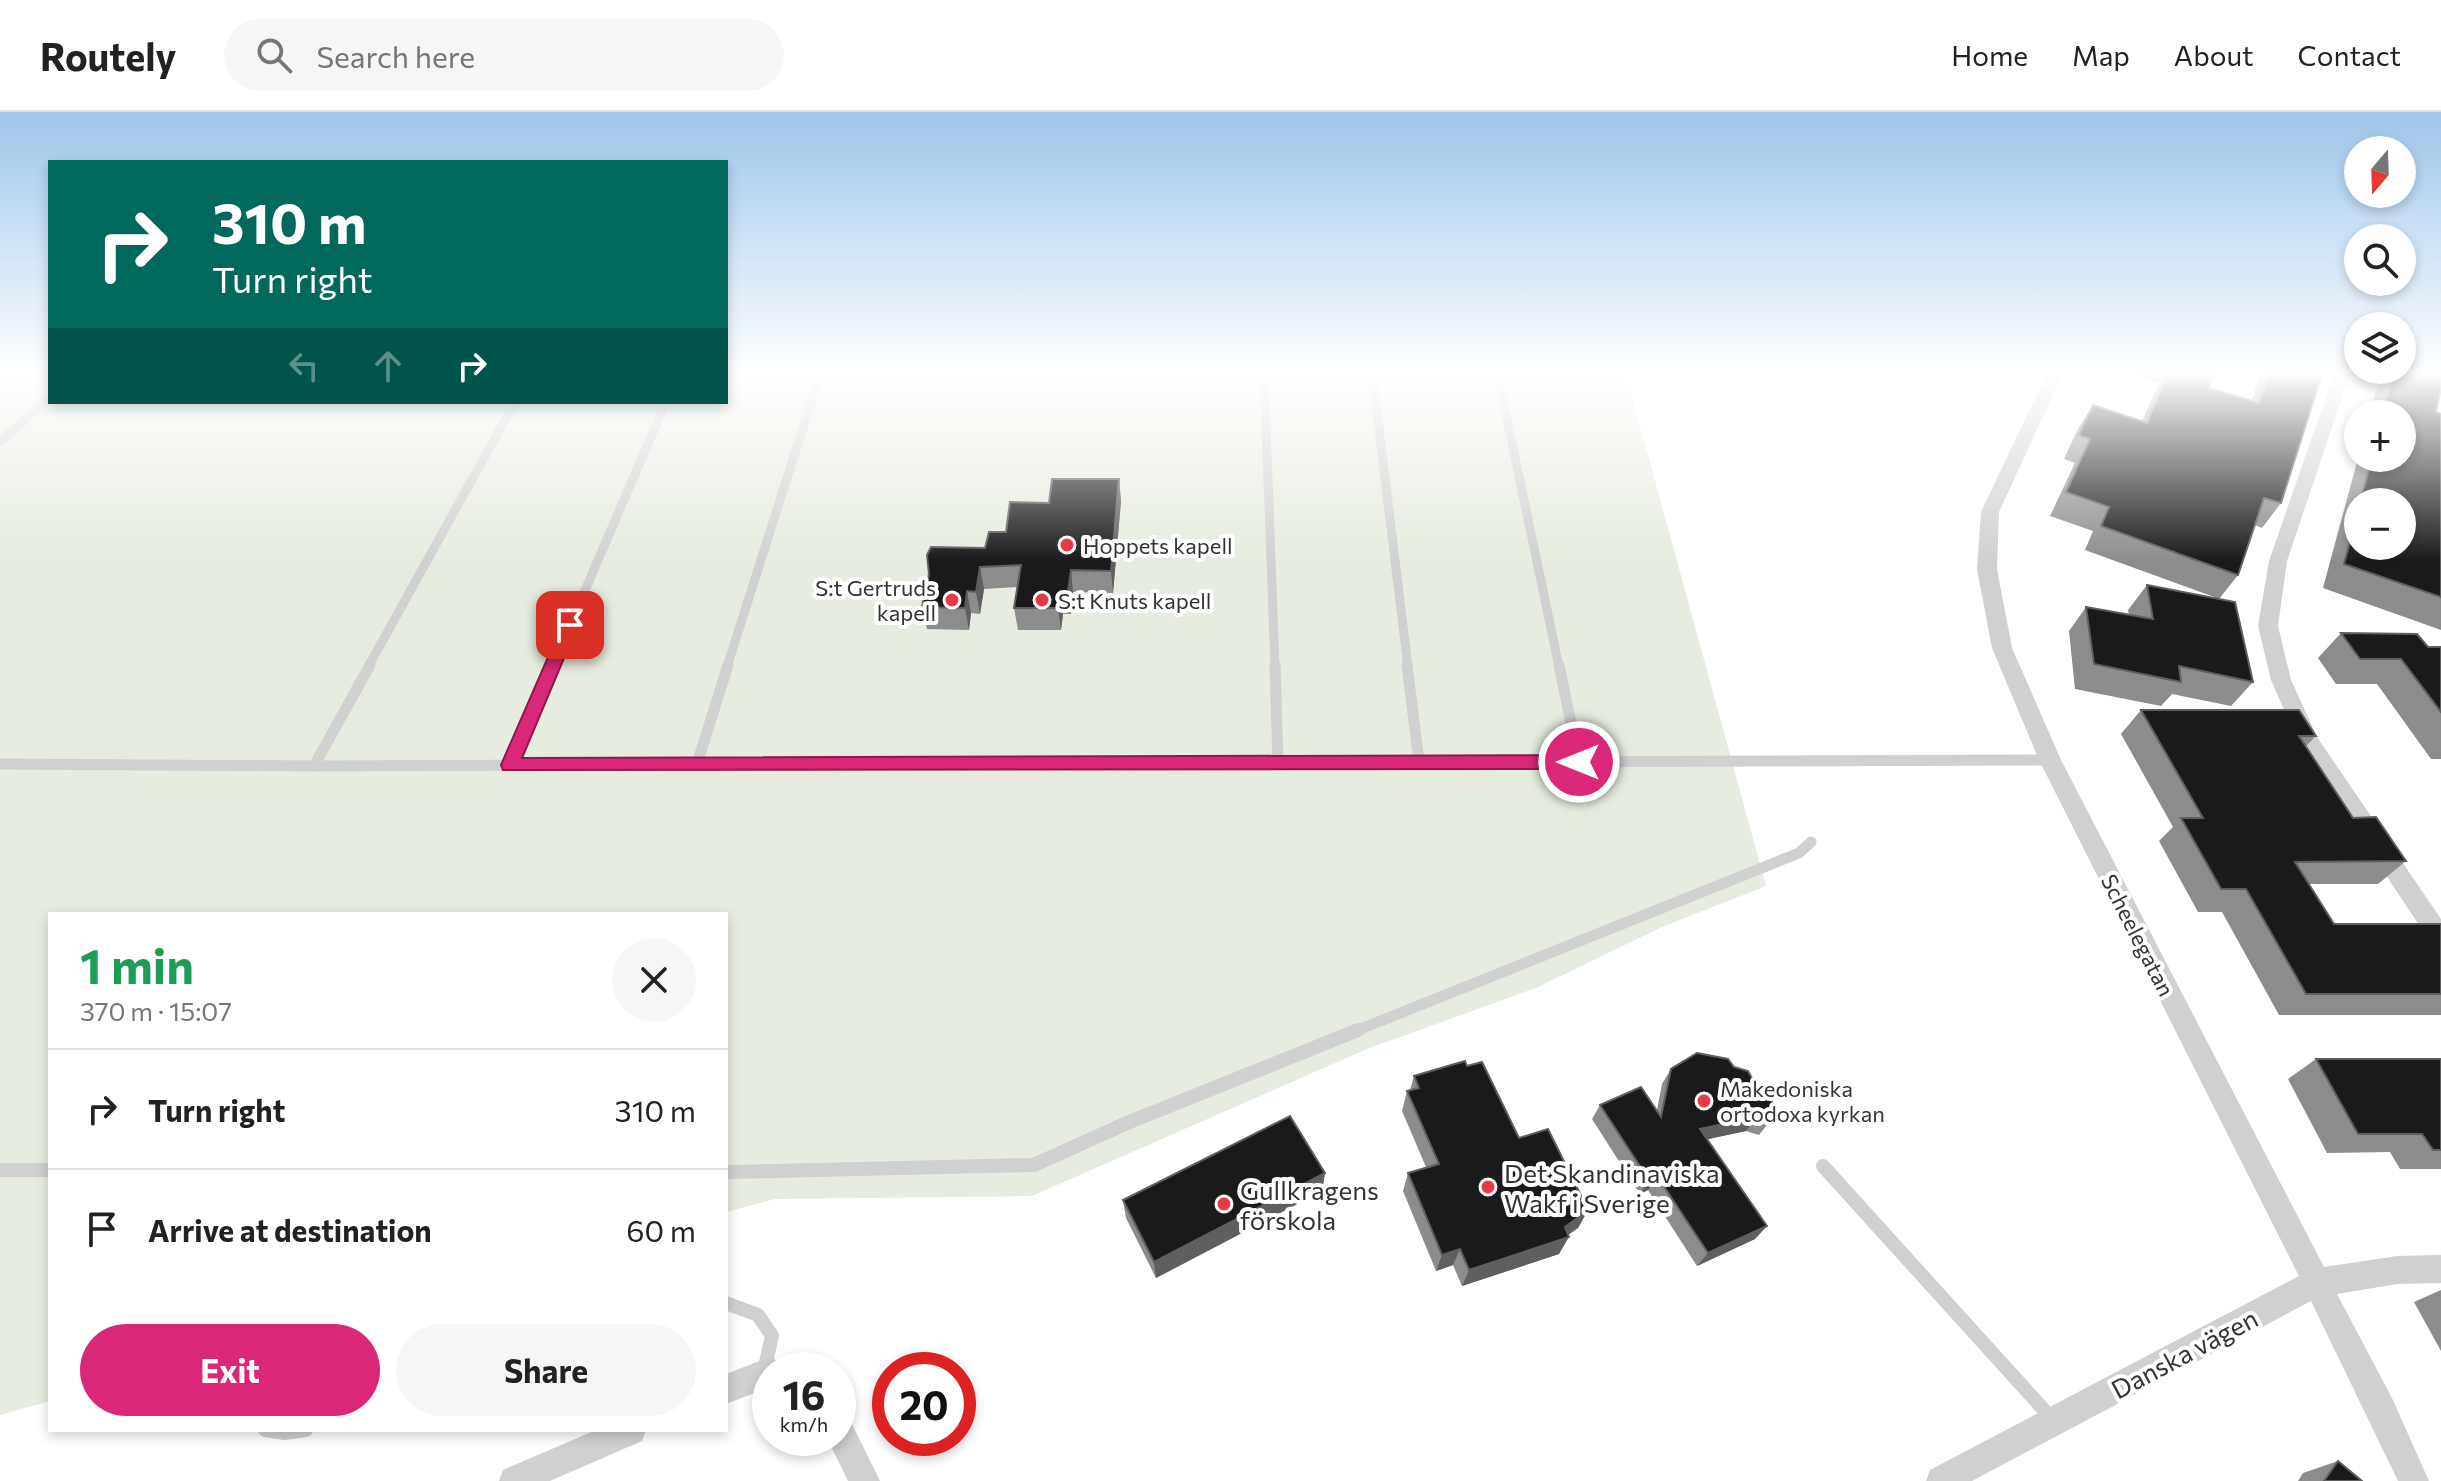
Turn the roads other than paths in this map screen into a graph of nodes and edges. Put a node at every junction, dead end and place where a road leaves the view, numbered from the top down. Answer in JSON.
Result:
{"nodes":[{"id":1,"x":497,"y":435,"type":"edge"},
{"id":2,"x":652,"y":435,"type":"edge"},
{"id":3,"x":801,"y":435,"type":"edge"},
{"id":4,"x":1266,"y":435,"type":"edge"},
{"id":5,"x":1380,"y":435,"type":"edge"},
{"id":6,"x":1510,"y":435,"type":"edge"},
{"id":7,"x":2026,"y":435,"type":"edge"},
{"id":8,"x":2321,"y":435,"type":"edge"},
{"id":9,"x":2050,"y":760,"type":"junction"},
{"id":10,"x":1419,"y":762,"type":"junction"},
{"id":11,"x":1579,"y":762,"type":"junction"},
{"id":12,"x":1278,"y":763,"type":"junction"},
{"id":13,"x":0,"y":764,"type":"edge"},
{"id":14,"x":697,"y":764,"type":"junction"},
{"id":15,"x":510,"y":765,"type":"junction"},
{"id":16,"x":314,"y":766,"type":"junction"},
{"id":17,"x":1811,"y":842,"type":"dead end"},
{"id":18,"x":2441,"y":939,"type":"edge"},
{"id":19,"x":1823,"y":1166,"type":"dead end"},
{"id":20,"x":0,"y":1170,"type":"edge"},
{"id":21,"x":48,"y":1170,"type":"edge"},
{"id":22,"x":728,"y":1172,"type":"edge"},
{"id":23,"x":2441,"y":1269,"type":"edge"},
{"id":24,"x":2315,"y":1283,"type":"junction"},
{"id":25,"x":728,"y":1304,"type":"edge"},
{"id":26,"x":770,"y":1352,"type":"edge"},
{"id":27,"x":752,"y":1378,"type":"edge"},
{"id":28,"x":728,"y":1388,"type":"edge"},
{"id":29,"x":2054,"y":1422,"type":"junction"},
{"id":30,"x":626,"y":1432,"type":"edge"},
{"id":31,"x":852,"y":1456,"type":"edge"},
{"id":32,"x":514,"y":1481,"type":"edge"},
{"id":33,"x":865,"y":1481,"type":"edge"},
{"id":34,"x":1941,"y":1481,"type":"edge"},
{"id":35,"x":2414,"y":1481,"type":"edge"}],
"edges":[{"from":1,"to":16,"type":"lane"},
{"from":2,"to":15,"type":"lane"},
{"from":3,"to":14,"type":"lane"},
{"from":4,"to":12,"type":"lane"},
{"from":5,"to":10,"type":"lane"},
{"from":6,"to":11,"type":"lane"},
{"from":7,"to":9,"type":"street","name":"Scheelegatan"},
{"from":8,"to":18,"type":"street"},
{"from":9,"to":11,"type":"lane"},
{"from":9,"to":24,"type":"street","name":"Scheelegatan"},
{"from":10,"to":11,"type":"lane"},
{"from":10,"to":12,"type":"lane"},
{"from":12,"to":14,"type":"lane"},
{"from":13,"to":16,"type":"lane"},
{"from":14,"to":15,"type":"lane"},
{"from":15,"to":16,"type":"lane"},
{"from":17,"to":22,"type":"lane"},
{"from":19,"to":29,"type":"lane"},
{"from":20,"to":21,"type":"lane"},
{"from":23,"to":24,"type":"street","name":"Danska vägen"},
{"from":24,"to":29,"type":"street","name":"Danska vägen"},
{"from":24,"to":35,"type":"street","name":"Scheelegatan"},
{"from":25,"to":26,"type":"lane"},
{"from":27,"to":28,"type":"street"},
{"from":29,"to":34,"type":"street","name":"Danska vägen"},
{"from":30,"to":32,"type":"street"},
{"from":31,"to":33,"type":"street"}]}
